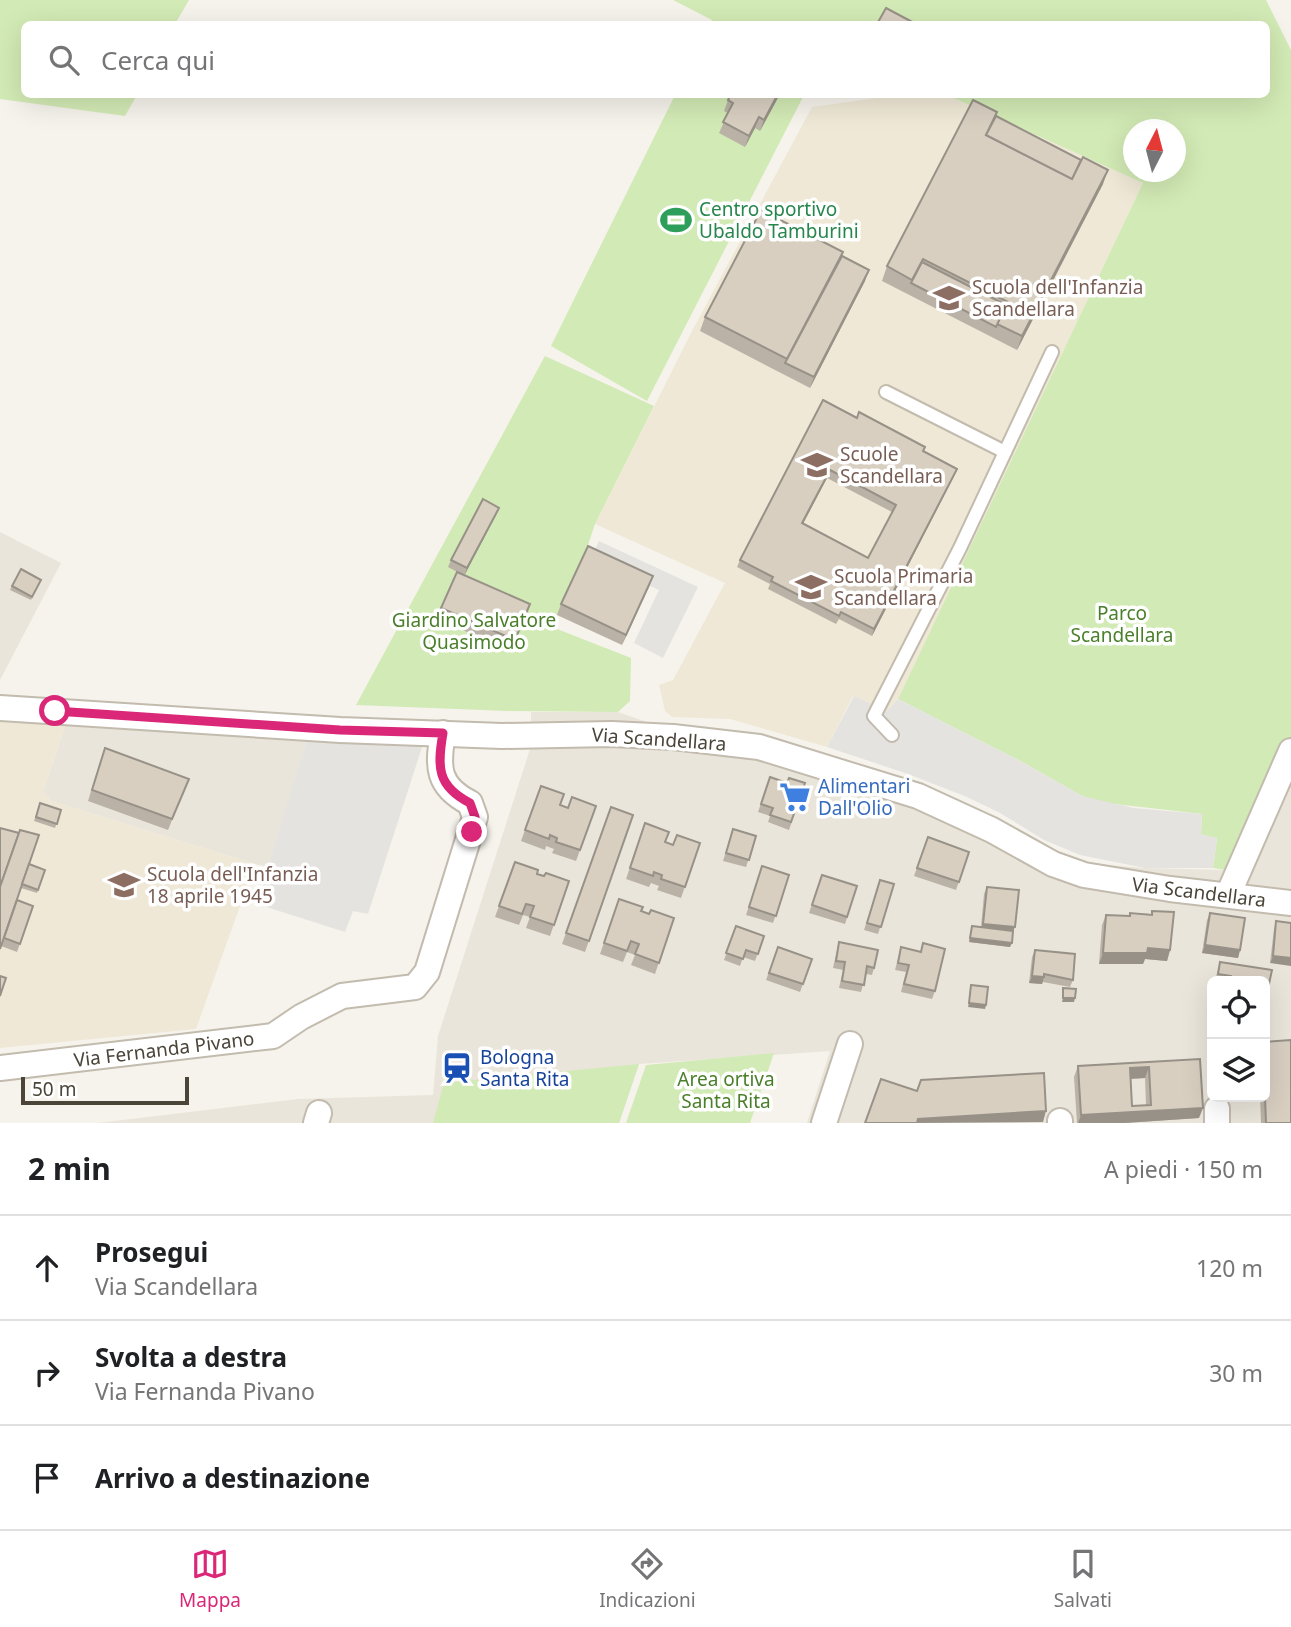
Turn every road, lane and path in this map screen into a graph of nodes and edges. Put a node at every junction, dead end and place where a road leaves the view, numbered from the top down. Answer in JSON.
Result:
{"nodes":[{"id":1,"x":1052,"y":352,"type":"dead end"},
{"id":2,"x":886,"y":392,"type":"dead end"},
{"id":3,"x":1005,"y":452,"type":"junction"},
{"id":4,"x":0,"y":708,"type":"edge"},
{"id":5,"x":443,"y":733,"type":"junction"},
{"id":6,"x":892,"y":735,"type":"dead end"},
{"id":7,"x":1291,"y":751,"type":"edge"},
{"id":8,"x":1228,"y":895,"type":"junction"},
{"id":9,"x":1291,"y":903,"type":"edge"},
{"id":10,"x":850,"y":1044,"type":"dead end"},
{"id":11,"x":0,"y":1068,"type":"edge"},
{"id":12,"x":824,"y":1123,"type":"edge"}],
"edges":[{"from":1,"to":3,"type":"lane"},
{"from":2,"to":3,"type":"lane"},
{"from":3,"to":6,"type":"lane"},
{"from":4,"to":5,"type":"street","name":"Via Scandellara"},
{"from":5,"to":8,"type":"street","name":"Via Scandellara"},
{"from":5,"to":11,"type":"street","name":"Via Fernanda Pivano"},
{"from":7,"to":8,"type":"street"},
{"from":8,"to":9,"type":"street","name":"Via Scandellara"},
{"from":10,"to":12,"type":"street"}]}
